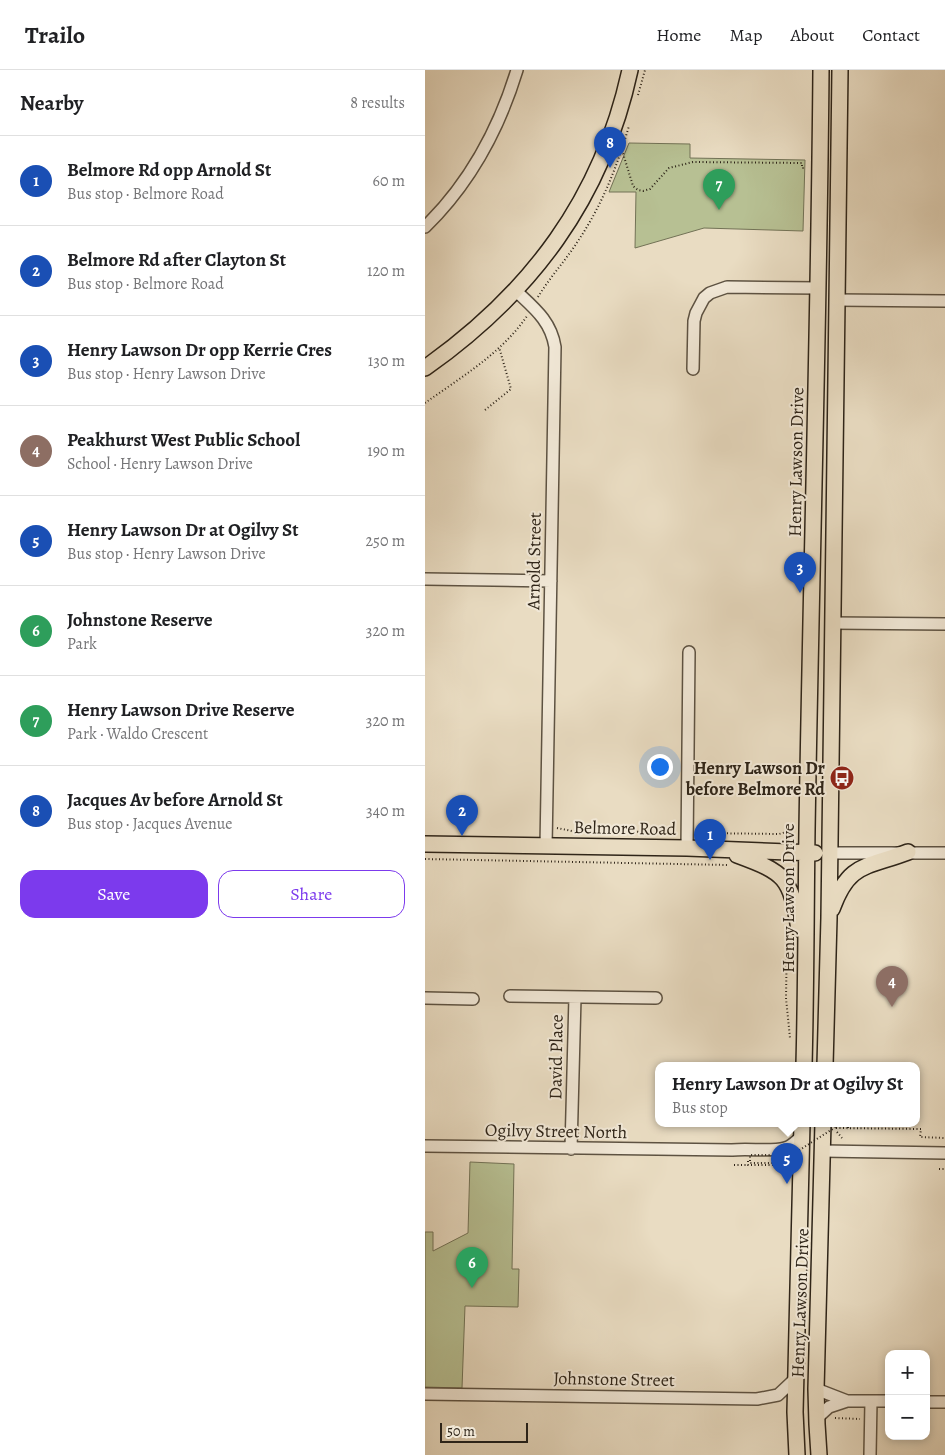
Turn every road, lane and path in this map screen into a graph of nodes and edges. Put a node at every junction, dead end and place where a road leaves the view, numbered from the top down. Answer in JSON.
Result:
{"nodes":[{"id":1,"x":517,"y":70,"type":"edge"},
{"id":2,"x":630,"y":70,"type":"edge"},
{"id":3,"x":821,"y":70,"type":"edge"},
{"id":4,"x":840,"y":70,"type":"edge"},
{"id":5,"x":622,"y":150,"type":"dead end"},
{"id":6,"x":806,"y":168,"type":"dead end"},
{"id":7,"x":425,"y":227,"type":"edge"},
{"id":8,"x":818,"y":288,"type":"junction"},
{"id":9,"x":516,"y":291,"type":"junction"},
{"id":10,"x":836,"y":300,"type":"junction"},
{"id":11,"x":945,"y":301,"type":"edge"},
{"id":12,"x":499,"y":347,"type":"dead end"},
{"id":13,"x":425,"y":368,"type":"edge"},
{"id":14,"x":693,"y":369,"type":"dead end"},
{"id":15,"x":485,"y":410,"type":"dead end"},
{"id":16,"x":425,"y":579,"type":"edge"},
{"id":17,"x":551,"y":580,"type":"junction"},
{"id":18,"x":832,"y":623,"type":"junction"},
{"id":19,"x":945,"y":624,"type":"edge"},
{"id":20,"x":689,"y":652,"type":"dead end"},
{"id":21,"x":425,"y":844,"type":"edge"},
{"id":22,"x":545,"y":846,"type":"junction"},
{"id":23,"x":687,"y":848,"type":"junction"},
{"id":24,"x":721,"y":849,"type":"junction"},
{"id":25,"x":908,"y":852,"type":"junction"},
{"id":26,"x":829,"y":853,"type":"junction"},
{"id":27,"x":945,"y":853,"type":"edge"},
{"id":28,"x":807,"y":854,"type":"junction"},
{"id":29,"x":425,"y":860,"type":"edge"},
{"id":30,"x":727,"y":865,"type":"dead end"},
{"id":31,"x":829,"y":918,"type":"junction"},
{"id":32,"x":787,"y":935,"type":"dead end"},
{"id":33,"x":807,"y":972,"type":"junction"},
{"id":34,"x":510,"y":996,"type":"dead end"},
{"id":35,"x":575,"y":997,"type":"junction"},
{"id":36,"x":425,"y":998,"type":"edge"},
{"id":37,"x":656,"y":998,"type":"dead end"},
{"id":38,"x":473,"y":999,"type":"dead end"},
{"id":39,"x":791,"y":1045,"type":"dead end"},
{"id":40,"x":804,"y":1062,"type":"edge"},
{"id":41,"x":825,"y":1062,"type":"edge"},
{"id":42,"x":823,"y":1127,"type":"edge"},
{"id":43,"x":836,"y":1127,"type":"edge"},
{"id":44,"x":848,"y":1128,"type":"joint"},
{"id":45,"x":802,"y":1130,"type":"edge"},
{"id":46,"x":841,"y":1138,"type":"dead end"},
{"id":47,"x":945,"y":1138,"type":"edge"},
{"id":48,"x":425,"y":1146,"type":"edge"},
{"id":49,"x":571,"y":1149,"type":"junction"},
{"id":50,"x":823,"y":1151,"type":"junction"},
{"id":51,"x":945,"y":1153,"type":"edge"},
{"id":52,"x":775,"y":1161,"type":"dead end"},
{"id":53,"x":734,"y":1165,"type":"dead end"},
{"id":54,"x":748,"y":1165,"type":"dead end"},
{"id":55,"x":939,"y":1169,"type":"dead end"},
{"id":56,"x":945,"y":1169,"type":"edge"},
{"id":57,"x":795,"y":1379,"type":"junction"},
{"id":58,"x":816,"y":1389,"type":"junction"},
{"id":59,"x":425,"y":1394,"type":"edge"},
{"id":60,"x":847,"y":1401,"type":"junction"},
{"id":61,"x":871,"y":1401,"type":"junction"},
{"id":62,"x":885,"y":1401,"type":"edge"},
{"id":63,"x":930,"y":1402,"type":"edge"},
{"id":64,"x":945,"y":1402,"type":"edge"},
{"id":65,"x":823,"y":1416,"type":"junction"},
{"id":66,"x":863,"y":1419,"type":"dead end"},
{"id":67,"x":797,"y":1455,"type":"edge"},
{"id":68,"x":819,"y":1455,"type":"edge"},
{"id":69,"x":870,"y":1455,"type":"edge"}],
"edges":[{"from":1,"to":7,"type":"street"},
{"from":2,"to":9,"type":"main road"},
{"from":3,"to":8,"type":"main road","name":"Henry Lawson Drive"},
{"from":4,"to":10,"type":"main road"},
{"from":5,"to":6,"type":"path"},
{"from":8,"to":14,"type":"street"},
{"from":8,"to":28,"type":"main road","name":"Henry Lawson Drive"},
{"from":9,"to":13,"type":"main road"},
{"from":9,"to":17,"type":"street","name":"Arnold Street"},
{"from":10,"to":11,"type":"street"},
{"from":10,"to":18,"type":"main road"},
{"from":12,"to":15,"type":"path"},
{"from":16,"to":17,"type":"street"},
{"from":17,"to":22,"type":"street","name":"Arnold Street"},
{"from":18,"to":19,"type":"street"},
{"from":18,"to":26,"type":"main road"},
{"from":20,"to":23,"type":"street"},
{"from":21,"to":22,"type":"main road","name":"Belmore Road"},
{"from":22,"to":23,"type":"main road","name":"Belmore Road"},
{"from":23,"to":24,"type":"main road","name":"Belmore Road"},
{"from":24,"to":28,"type":"main road","name":"Belmore Road"},
{"from":24,"to":33,"type":"main road"},
{"from":25,"to":26,"type":"street","name":"Belmore Road"},
{"from":25,"to":27,"type":"street","name":"Belmore Road"},
{"from":25,"to":31,"type":"main road"},
{"from":26,"to":28,"type":"main road","name":"Belmore Road"},
{"from":26,"to":31,"type":"main road"},
{"from":28,"to":33,"type":"main road","name":"Henry Lawson Drive"},
{"from":29,"to":30,"type":"path"},
{"from":31,"to":41,"type":"main road"},
{"from":32,"to":39,"type":"path"},
{"from":33,"to":40,"type":"main road","name":"Henry Lawson Drive"},
{"from":34,"to":35,"type":"street","name":"David Place"},
{"from":35,"to":37,"type":"street","name":"David Place"},
{"from":35,"to":49,"type":"street","name":"David Place"},
{"from":36,"to":38,"type":"street"},
{"from":42,"to":50,"type":"main road","name":"Henry Lawson Drive"},
{"from":43,"to":52,"type":"path","bridge":true},
{"from":44,"to":46,"type":"path"},
{"from":44,"to":47,"type":"path"},
{"from":45,"to":49,"type":"street","name":"Ogilvy Street North"},
{"from":45,"to":57,"type":"main road","name":"Henry Lawson Drive"},
{"from":48,"to":49,"type":"street","name":"Ogilvy Street North"},
{"from":50,"to":51,"type":"street"},
{"from":50,"to":58,"type":"main road","name":"Henry Lawson Drive"},
{"from":53,"to":54,"type":"path"},
{"from":55,"to":56,"type":"path"},
{"from":57,"to":59,"type":"street","name":"Johnstone Street"},
{"from":57,"to":67,"type":"main road","name":"Henry Lawson Drive"},
{"from":58,"to":60,"type":"street"},
{"from":58,"to":65,"type":"main road","name":"Henry Lawson Drive"},
{"from":60,"to":61,"type":"street"},
{"from":60,"to":65,"type":"street"},
{"from":61,"to":62,"type":"street"},
{"from":61,"to":69,"type":"street"},
{"from":63,"to":64,"type":"street"},
{"from":65,"to":66,"type":"path"},
{"from":65,"to":68,"type":"main road","name":"Henry Lawson Drive"}]}
